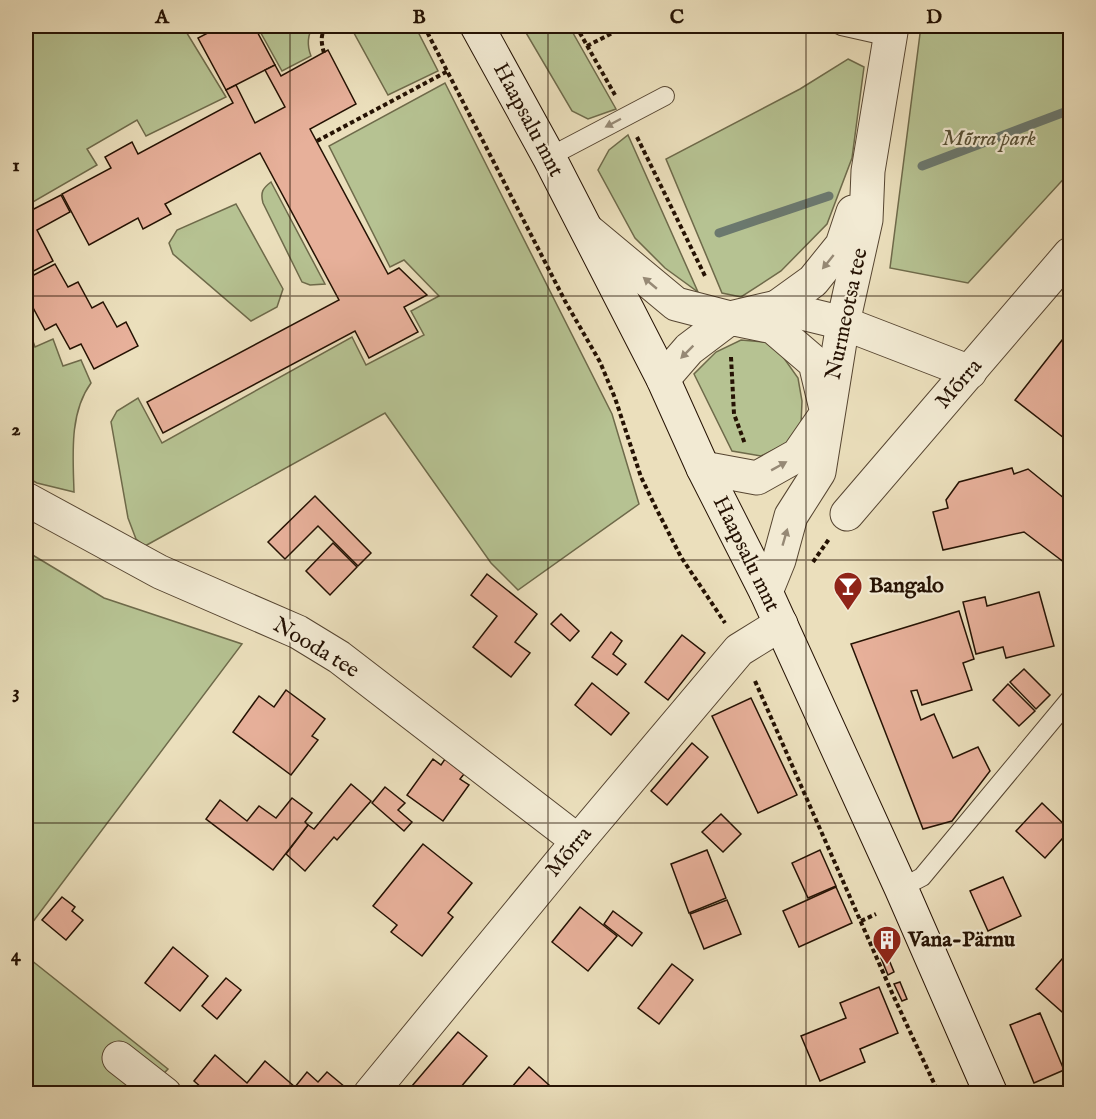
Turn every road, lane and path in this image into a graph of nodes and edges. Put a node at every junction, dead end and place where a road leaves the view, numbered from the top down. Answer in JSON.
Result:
{"nodes":[{"id":1,"x":327,"y":26,"type":"edge"},
{"id":2,"x":424,"y":26,"type":"edge"},
{"id":3,"x":477,"y":26,"type":"edge"},
{"id":4,"x":626,"y":26,"type":"edge"},
{"id":5,"x":841,"y":26,"type":"edge"},
{"id":6,"x":891,"y":31,"type":"edge"},
{"id":7,"x":587,"y":46,"type":"dead end"},
{"id":8,"x":324,"y":53,"type":"dead end"},
{"id":9,"x":448,"y":71,"type":"junction"},
{"id":10,"x":665,"y":96,"type":"dead end"},
{"id":11,"x":317,"y":141,"type":"dead end"},
{"id":12,"x":549,"y":158,"type":"junction"},
{"id":13,"x":868,"y":171,"type":"junction"},
{"id":14,"x":586,"y":230,"type":"junction"},
{"id":15,"x":1071,"y":254,"type":"edge"},
{"id":16,"x":777,"y":307,"type":"junction"},
{"id":17,"x":730,"y":318,"type":"junction"},
{"id":18,"x":843,"y":323,"type":"junction"},
{"id":19,"x":969,"y":372,"type":"junction"},
{"id":20,"x":663,"y":379,"type":"junction"},
{"id":21,"x":827,"y":413,"type":"junction"},
{"id":22,"x":703,"y":468,"type":"junction"},
{"id":23,"x":26,"y":499,"type":"edge"},
{"id":24,"x":847,"y":514,"type":"joint"},
{"id":25,"x":812,"y":562,"type":"dead end"},
{"id":26,"x":766,"y":592,"type":"junction"},
{"id":27,"x":721,"y":616,"type":"dead end"},
{"id":28,"x":781,"y":624,"type":"junction"},
{"id":29,"x":739,"y":650,"type":"junction"},
{"id":30,"x":1071,"y":699,"type":"edge"},
{"id":31,"x":578,"y":841,"type":"junction"},
{"id":32,"x":901,"y":888,"type":"junction"},
{"id":33,"x":876,"y":914,"type":"dead end"},
{"id":34,"x":861,"y":921,"type":"junction"},
{"id":35,"x":119,"y":1058,"type":"dead end"},
{"id":36,"x":165,"y":1094,"type":"edge"},
{"id":37,"x":370,"y":1094,"type":"edge"},
{"id":38,"x":939,"y":1094,"type":"edge"},
{"id":39,"x":991,"y":1094,"type":"edge"}],
"edges":[{"from":1,"to":8,"type":"path"},
{"from":2,"to":9,"type":"path"},
{"from":3,"to":12,"type":"street","name":"Haapsalu mnt"},
{"from":4,"to":7,"type":"path"},
{"from":5,"to":6,"type":"lane"},
{"from":6,"to":13,"type":"street","name":"Nurmeotsa tee"},
{"from":9,"to":11,"type":"path"},
{"from":9,"to":27,"type":"path"},
{"from":10,"to":12,"type":"lane","one_way":true},
{"from":12,"to":14,"type":"street","name":"Haapsalu mnt"},
{"from":13,"to":16,"type":"street","one_way":true},
{"from":13,"to":18,"type":"street","name":"Nurmeotsa tee"},
{"from":17,"to":14,"type":"street","one_way":true},
{"from":14,"to":20,"type":"street","name":"Haapsalu mnt"},
{"from":15,"to":19,"type":"street","name":"Mõrra"},
{"from":16,"to":17,"type":"street"},
{"from":16,"to":18,"type":"street"},
{"from":17,"to":20,"type":"street","one_way":true},
{"from":17,"to":21,"type":"street"},
{"from":18,"to":19,"type":"street"},
{"from":18,"to":21,"type":"street","name":"Nurmeotsa tee"},
{"from":19,"to":24,"type":"street","name":"Mõrra"},
{"from":20,"to":22,"type":"street","name":"Haapsalu mnt"},
{"from":22,"to":21,"type":"street","one_way":true},
{"from":26,"to":21,"type":"street","name":"Nurmeotsa tee","one_way":true},
{"from":22,"to":26,"type":"street","name":"Haapsalu mnt"},
{"from":23,"to":31,"type":"street","name":"Nooda tee"},
{"from":24,"to":25,"type":"path"},
{"from":26,"to":28,"type":"street","name":"Haapsalu mnt"},
{"from":28,"to":29,"type":"street","name":"Mõrra"},
{"from":28,"to":32,"type":"street","name":"Haapsalu mnt"},
{"from":29,"to":31,"type":"street","name":"Mõrra"},
{"from":29,"to":34,"type":"path"},
{"from":30,"to":32,"type":"lane"},
{"from":31,"to":37,"type":"street","name":"Mõrra"},
{"from":32,"to":39,"type":"street","name":"Haapsalu mnt"},
{"from":33,"to":34,"type":"path"},
{"from":34,"to":38,"type":"path"},
{"from":35,"to":36,"type":"street"}]}
